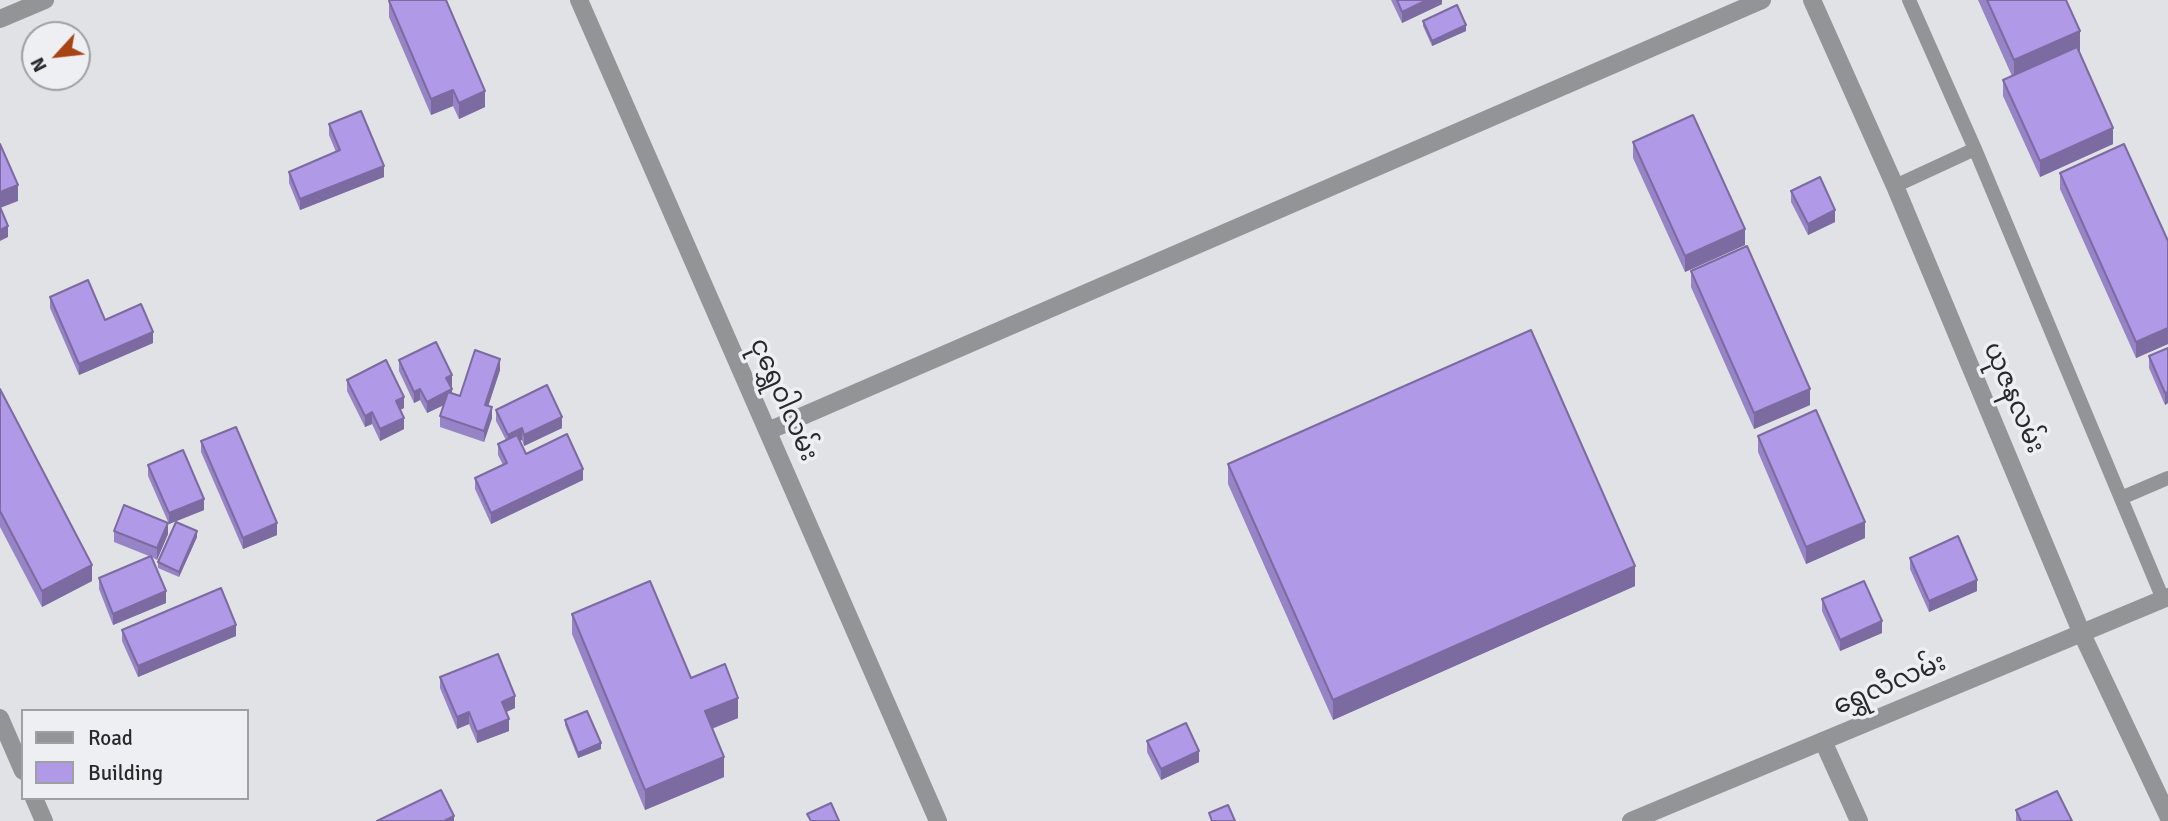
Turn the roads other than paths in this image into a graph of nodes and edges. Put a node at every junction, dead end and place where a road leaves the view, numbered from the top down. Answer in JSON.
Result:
{"nodes":[{"id":1,"x":45,"y":0,"type":"edge"},
{"id":2,"x":579,"y":0,"type":"edge"},
{"id":3,"x":1762,"y":0,"type":"edge"},
{"id":4,"x":1812,"y":0,"type":"edge"},
{"id":5,"x":1909,"y":0,"type":"edge"},
{"id":6,"x":0,"y":19,"type":"edge"},
{"id":7,"x":1975,"y":149,"type":"junction"},
{"id":8,"x":1895,"y":186,"type":"junction"},
{"id":9,"x":768,"y":431,"type":"junction"},
{"id":10,"x":2168,"y":478,"type":"edge"},
{"id":11,"x":2122,"y":498,"type":"junction"},
{"id":12,"x":2166,"y":598,"type":"edge"},
{"id":13,"x":2082,"y":634,"type":"junction"},
{"id":14,"x":0,"y":718,"type":"edge"},
{"id":15,"x":1824,"y":741,"type":"junction"},
{"id":16,"x":21,"y":766,"type":"edge"},
{"id":17,"x":35,"y":800,"type":"edge"},
{"id":18,"x":2168,"y":816,"type":"edge"},
{"id":19,"x":44,"y":821,"type":"edge"},
{"id":20,"x":938,"y":821,"type":"edge"},
{"id":21,"x":1631,"y":821,"type":"edge"},
{"id":22,"x":1858,"y":821,"type":"edge"}],
"edges":[{"from":1,"to":6,"type":"street"},
{"from":2,"to":9,"type":"street","name":"ငုရွှေဝါလမ်း"},
{"from":3,"to":9,"type":"street"},
{"from":4,"to":8,"type":"street","name":"ယုဇနလမ်း"},
{"from":5,"to":7,"type":"lane"},
{"from":7,"to":8,"type":"lane"},
{"from":7,"to":11,"type":"lane"},
{"from":8,"to":13,"type":"street","name":"ယုဇနလမ်း"},
{"from":9,"to":20,"type":"street","name":"ငုရွှေဝါလမ်း"},
{"from":10,"to":11,"type":"lane"},
{"from":11,"to":12,"type":"lane"},
{"from":12,"to":13,"type":"street","name":"ရွှေလီလမ်း"},
{"from":13,"to":15,"type":"street","name":"ရွှေလီလမ်း"},
{"from":13,"to":18,"type":"street","name":"ယုဇနလမ်း"},
{"from":14,"to":16,"type":"street"},
{"from":15,"to":21,"type":"street","name":"ရွှေလီလမ်း"},
{"from":15,"to":22,"type":"street"},
{"from":17,"to":19,"type":"street"}]}
